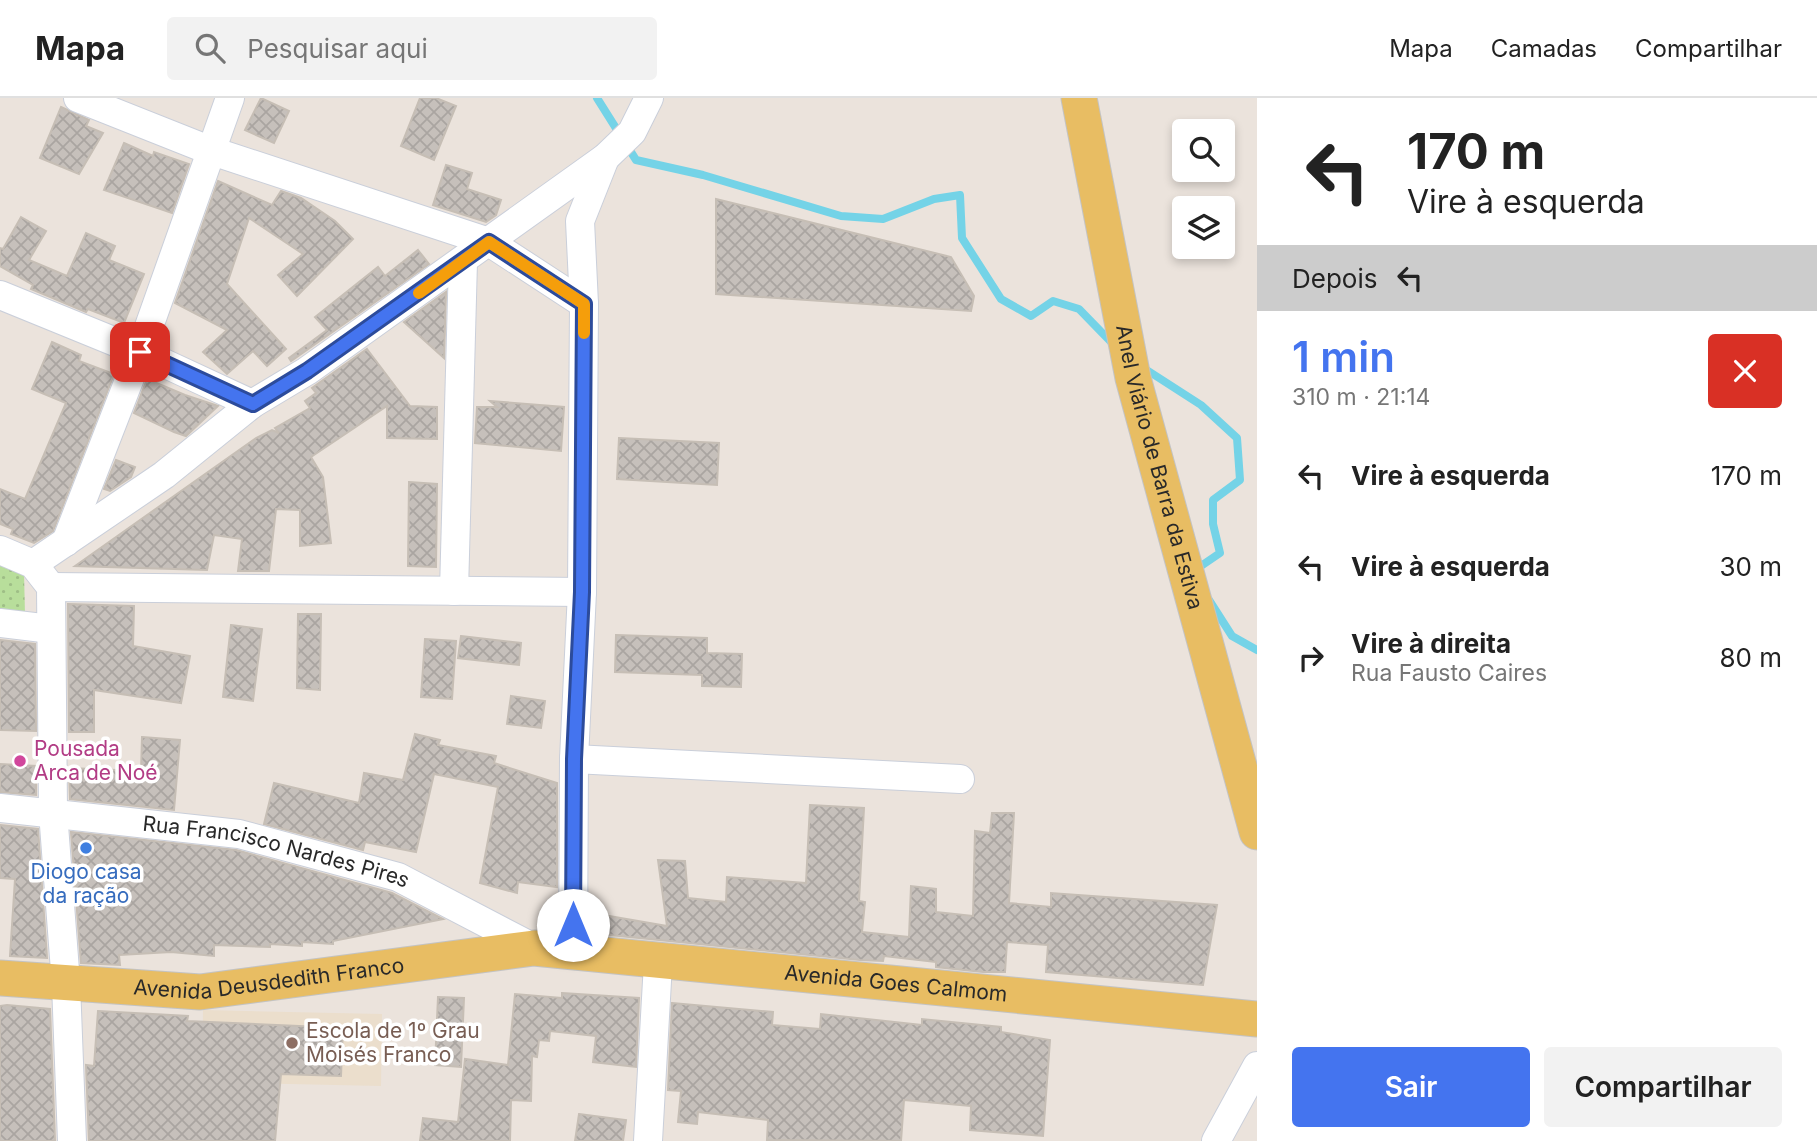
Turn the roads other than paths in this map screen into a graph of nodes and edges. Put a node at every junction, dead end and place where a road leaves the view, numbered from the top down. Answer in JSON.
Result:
{"nodes":[{"id":1,"x":78,"y":98,"type":"edge"},
{"id":2,"x":230,"y":98,"type":"edge"},
{"id":3,"x":649,"y":98,"type":"edge"},
{"id":4,"x":1079,"y":98,"type":"edge"},
{"id":5,"x":209,"y":150,"type":"junction"},
{"id":6,"x":605,"y":158,"type":"junction"},
{"id":7,"x":489,"y":242,"type":"junction"},
{"id":8,"x":463,"y":261,"type":"junction"},
{"id":9,"x":0,"y":295,"type":"edge"},
{"id":10,"x":584,"y":304,"type":"junction"},
{"id":11,"x":140,"y":352,"type":"junction"},
{"id":12,"x":253,"y":404,"type":"junction"},
{"id":13,"x":66,"y":542,"type":"junction"},
{"id":14,"x":0,"y":550,"type":"edge"},
{"id":15,"x":33,"y":564,"type":"junction"},
{"id":16,"x":51,"y":587,"type":"junction"},
{"id":17,"x":454,"y":591,"type":"junction"},
{"id":18,"x":582,"y":592,"type":"junction"},
{"id":19,"x":0,"y":623,"type":"edge"},
{"id":20,"x":51,"y":629,"type":"junction"},
{"id":21,"x":574,"y":759,"type":"junction"},
{"id":22,"x":960,"y":779,"type":"dead end"},
{"id":23,"x":0,"y":808,"type":"edge"},
{"id":24,"x":53,"y":812,"type":"junction"},
{"id":25,"x":1257,"y":832,"type":"edge"},
{"id":26,"x":534,"y":948,"type":"junction"},
{"id":27,"x":573,"y":953,"type":"junction"},
{"id":28,"x":658,"y":963,"type":"junction"},
{"id":29,"x":0,"y":978,"type":"edge"},
{"id":30,"x":66,"y":984,"type":"junction"},
{"id":31,"x":1257,"y":1019,"type":"edge"},
{"id":32,"x":1257,"y":1066,"type":"edge"},
{"id":33,"x":72,"y":1141,"type":"edge"},
{"id":34,"x":648,"y":1141,"type":"edge"},
{"id":35,"x":1216,"y":1141,"type":"edge"}],
"edges":[{"from":1,"to":5,"type":"street"},
{"from":2,"to":5,"type":"street"},
{"from":3,"to":6,"type":"street"},
{"from":4,"to":25,"type":"main road","name":"Anel Viário de Barra da Estiva"},
{"from":5,"to":7,"type":"street"},
{"from":5,"to":11,"type":"street"},
{"from":6,"to":7,"type":"street"},
{"from":6,"to":10,"type":"street"},
{"from":7,"to":8,"type":"street"},
{"from":7,"to":10,"type":"street"},
{"from":8,"to":12,"type":"street"},
{"from":8,"to":17,"type":"street"},
{"from":9,"to":11,"type":"street"},
{"from":10,"to":18,"type":"street"},
{"from":11,"to":12,"type":"street"},
{"from":11,"to":13,"type":"street"},
{"from":12,"to":13,"type":"street"},
{"from":13,"to":15,"type":"street"},
{"from":14,"to":15,"type":"street"},
{"from":15,"to":16,"type":"street"},
{"from":16,"to":17,"type":"street"},
{"from":16,"to":20,"type":"street"},
{"from":17,"to":18,"type":"street"},
{"from":18,"to":21,"type":"street"},
{"from":19,"to":20,"type":"street"},
{"from":20,"to":24,"type":"street"},
{"from":21,"to":22,"type":"street"},
{"from":21,"to":27,"type":"street"},
{"from":23,"to":24,"type":"street","name":"Rua Francisco Nardes Pires"},
{"from":24,"to":26,"type":"street","name":"Rua Francisco Nardes Pires"},
{"from":24,"to":30,"type":"street"},
{"from":26,"to":27,"type":"main road","name":"Avenida Goes Calmom"},
{"from":26,"to":30,"type":"main road","name":"Avenida Deusdedith Franco"},
{"from":27,"to":28,"type":"main road","name":"Avenida Goes Calmom"},
{"from":28,"to":31,"type":"main road","name":"Avenida Goes Calmom"},
{"from":28,"to":34,"type":"street"},
{"from":29,"to":30,"type":"main road","name":"Avenida Deusdedith Franco"},
{"from":30,"to":33,"type":"street"},
{"from":32,"to":35,"type":"street"}]}
